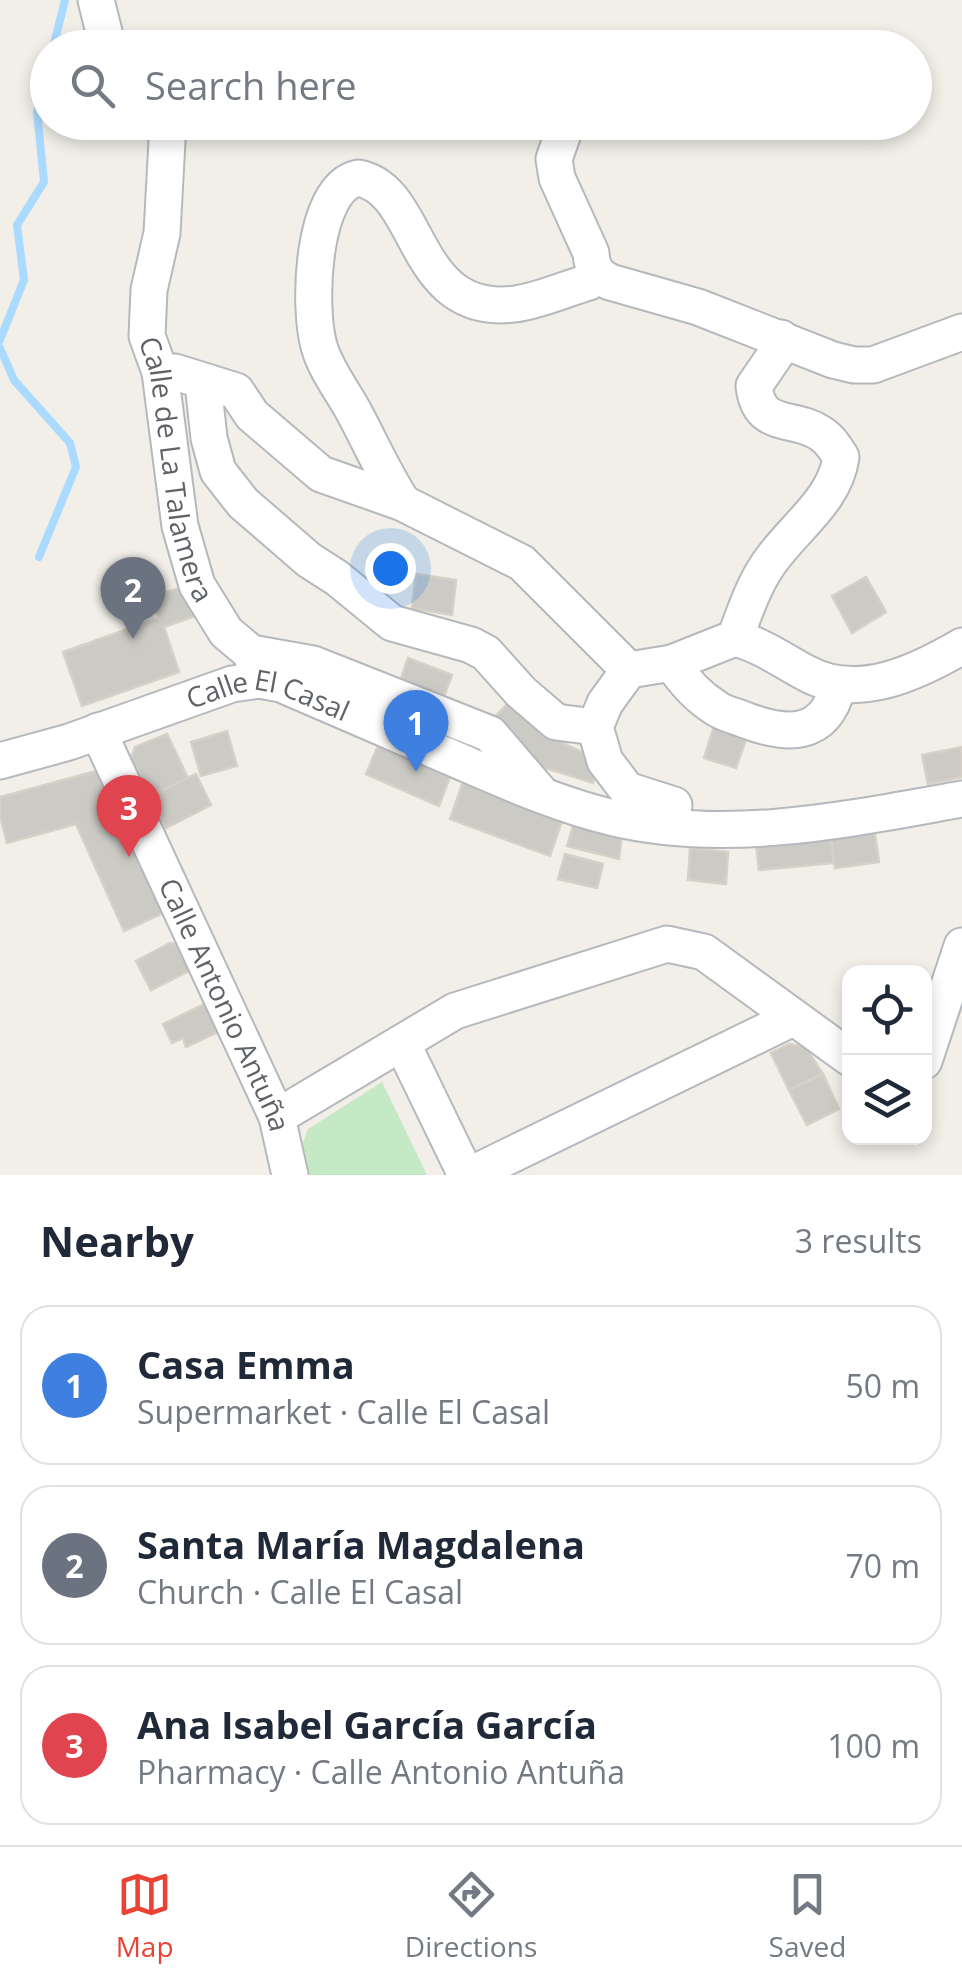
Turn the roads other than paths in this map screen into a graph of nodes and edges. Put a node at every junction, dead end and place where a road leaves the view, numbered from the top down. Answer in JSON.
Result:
{"nodes":[{"id":1,"x":96,"y":0,"type":"edge"},
{"id":2,"x":104,"y":30,"type":"edge"},
{"id":3,"x":167,"y":140,"type":"edge"},
{"id":4,"x":561,"y":140,"type":"edge"},
{"id":5,"x":598,"y":275,"type":"junction"},
{"id":6,"x":962,"y":332,"type":"edge"},
{"id":7,"x":781,"y":338,"type":"junction"},
{"id":8,"x":160,"y":372,"type":"junction"},
{"id":9,"x":203,"y":383,"type":"junction"},
{"id":10,"x":403,"y":503,"type":"junction"},
{"id":11,"x":735,"y":638,"type":"junction"},
{"id":12,"x":962,"y":646,"type":"edge"},
{"id":13,"x":672,"y":663,"type":"junction"},
{"id":14,"x":255,"y":666,"type":"junction"},
{"id":15,"x":630,"y":670,"type":"junction"},
{"id":16,"x":838,"y":686,"type":"junction"},
{"id":17,"x":595,"y":727,"type":"junction"},
{"id":18,"x":98,"y":731,"type":"junction"},
{"id":19,"x":0,"y":762,"type":"edge"},
{"id":20,"x":962,"y":798,"type":"edge"},
{"id":21,"x":671,"y":826,"type":"junction"},
{"id":22,"x":962,"y":946,"type":"edge"},
{"id":23,"x":793,"y":1018,"type":"junction"},
{"id":24,"x":402,"y":1043,"type":"junction"},
{"id":25,"x":846,"y":1055,"type":"edge"},
{"id":26,"x":926,"y":1055,"type":"edge"},
{"id":27,"x":277,"y":1118,"type":"junction"},
{"id":28,"x":290,"y":1175,"type":"edge"},
{"id":29,"x":468,"y":1175,"type":"edge"}],
"edges":[{"from":1,"to":2,"type":"street"},
{"from":3,"to":8,"type":"street","name":"Calle de La Talamera"},
{"from":4,"to":5,"type":"street"},
{"from":5,"to":7,"type":"street"},
{"from":5,"to":10,"type":"street"},
{"from":6,"to":7,"type":"street"},
{"from":7,"to":11,"type":"street"},
{"from":8,"to":9,"type":"street"},
{"from":8,"to":14,"type":"street","name":"Calle de La Talamera"},
{"from":9,"to":10,"type":"street"},
{"from":9,"to":17,"type":"street"},
{"from":10,"to":15,"type":"street"},
{"from":11,"to":13,"type":"street"},
{"from":11,"to":16,"type":"street"},
{"from":12,"to":16,"type":"street"},
{"from":13,"to":15,"type":"street"},
{"from":13,"to":16,"type":"street"},
{"from":14,"to":18,"type":"street","name":"Calle El Casal"},
{"from":14,"to":21,"type":"street","name":"Calle El Casal"},
{"from":15,"to":17,"type":"street"},
{"from":17,"to":21,"type":"street"},
{"from":18,"to":19,"type":"street","name":"Calle El Casal"},
{"from":18,"to":27,"type":"street","name":"Calle Antonio Antuña"},
{"from":20,"to":21,"type":"street","name":"Calle El Casal"},
{"from":22,"to":26,"type":"street"},
{"from":23,"to":24,"type":"street"},
{"from":23,"to":25,"type":"street"},
{"from":23,"to":29,"type":"street"},
{"from":24,"to":27,"type":"street"},
{"from":24,"to":29,"type":"street"},
{"from":27,"to":28,"type":"street","name":"Calle Antonio Antuña"}]}
